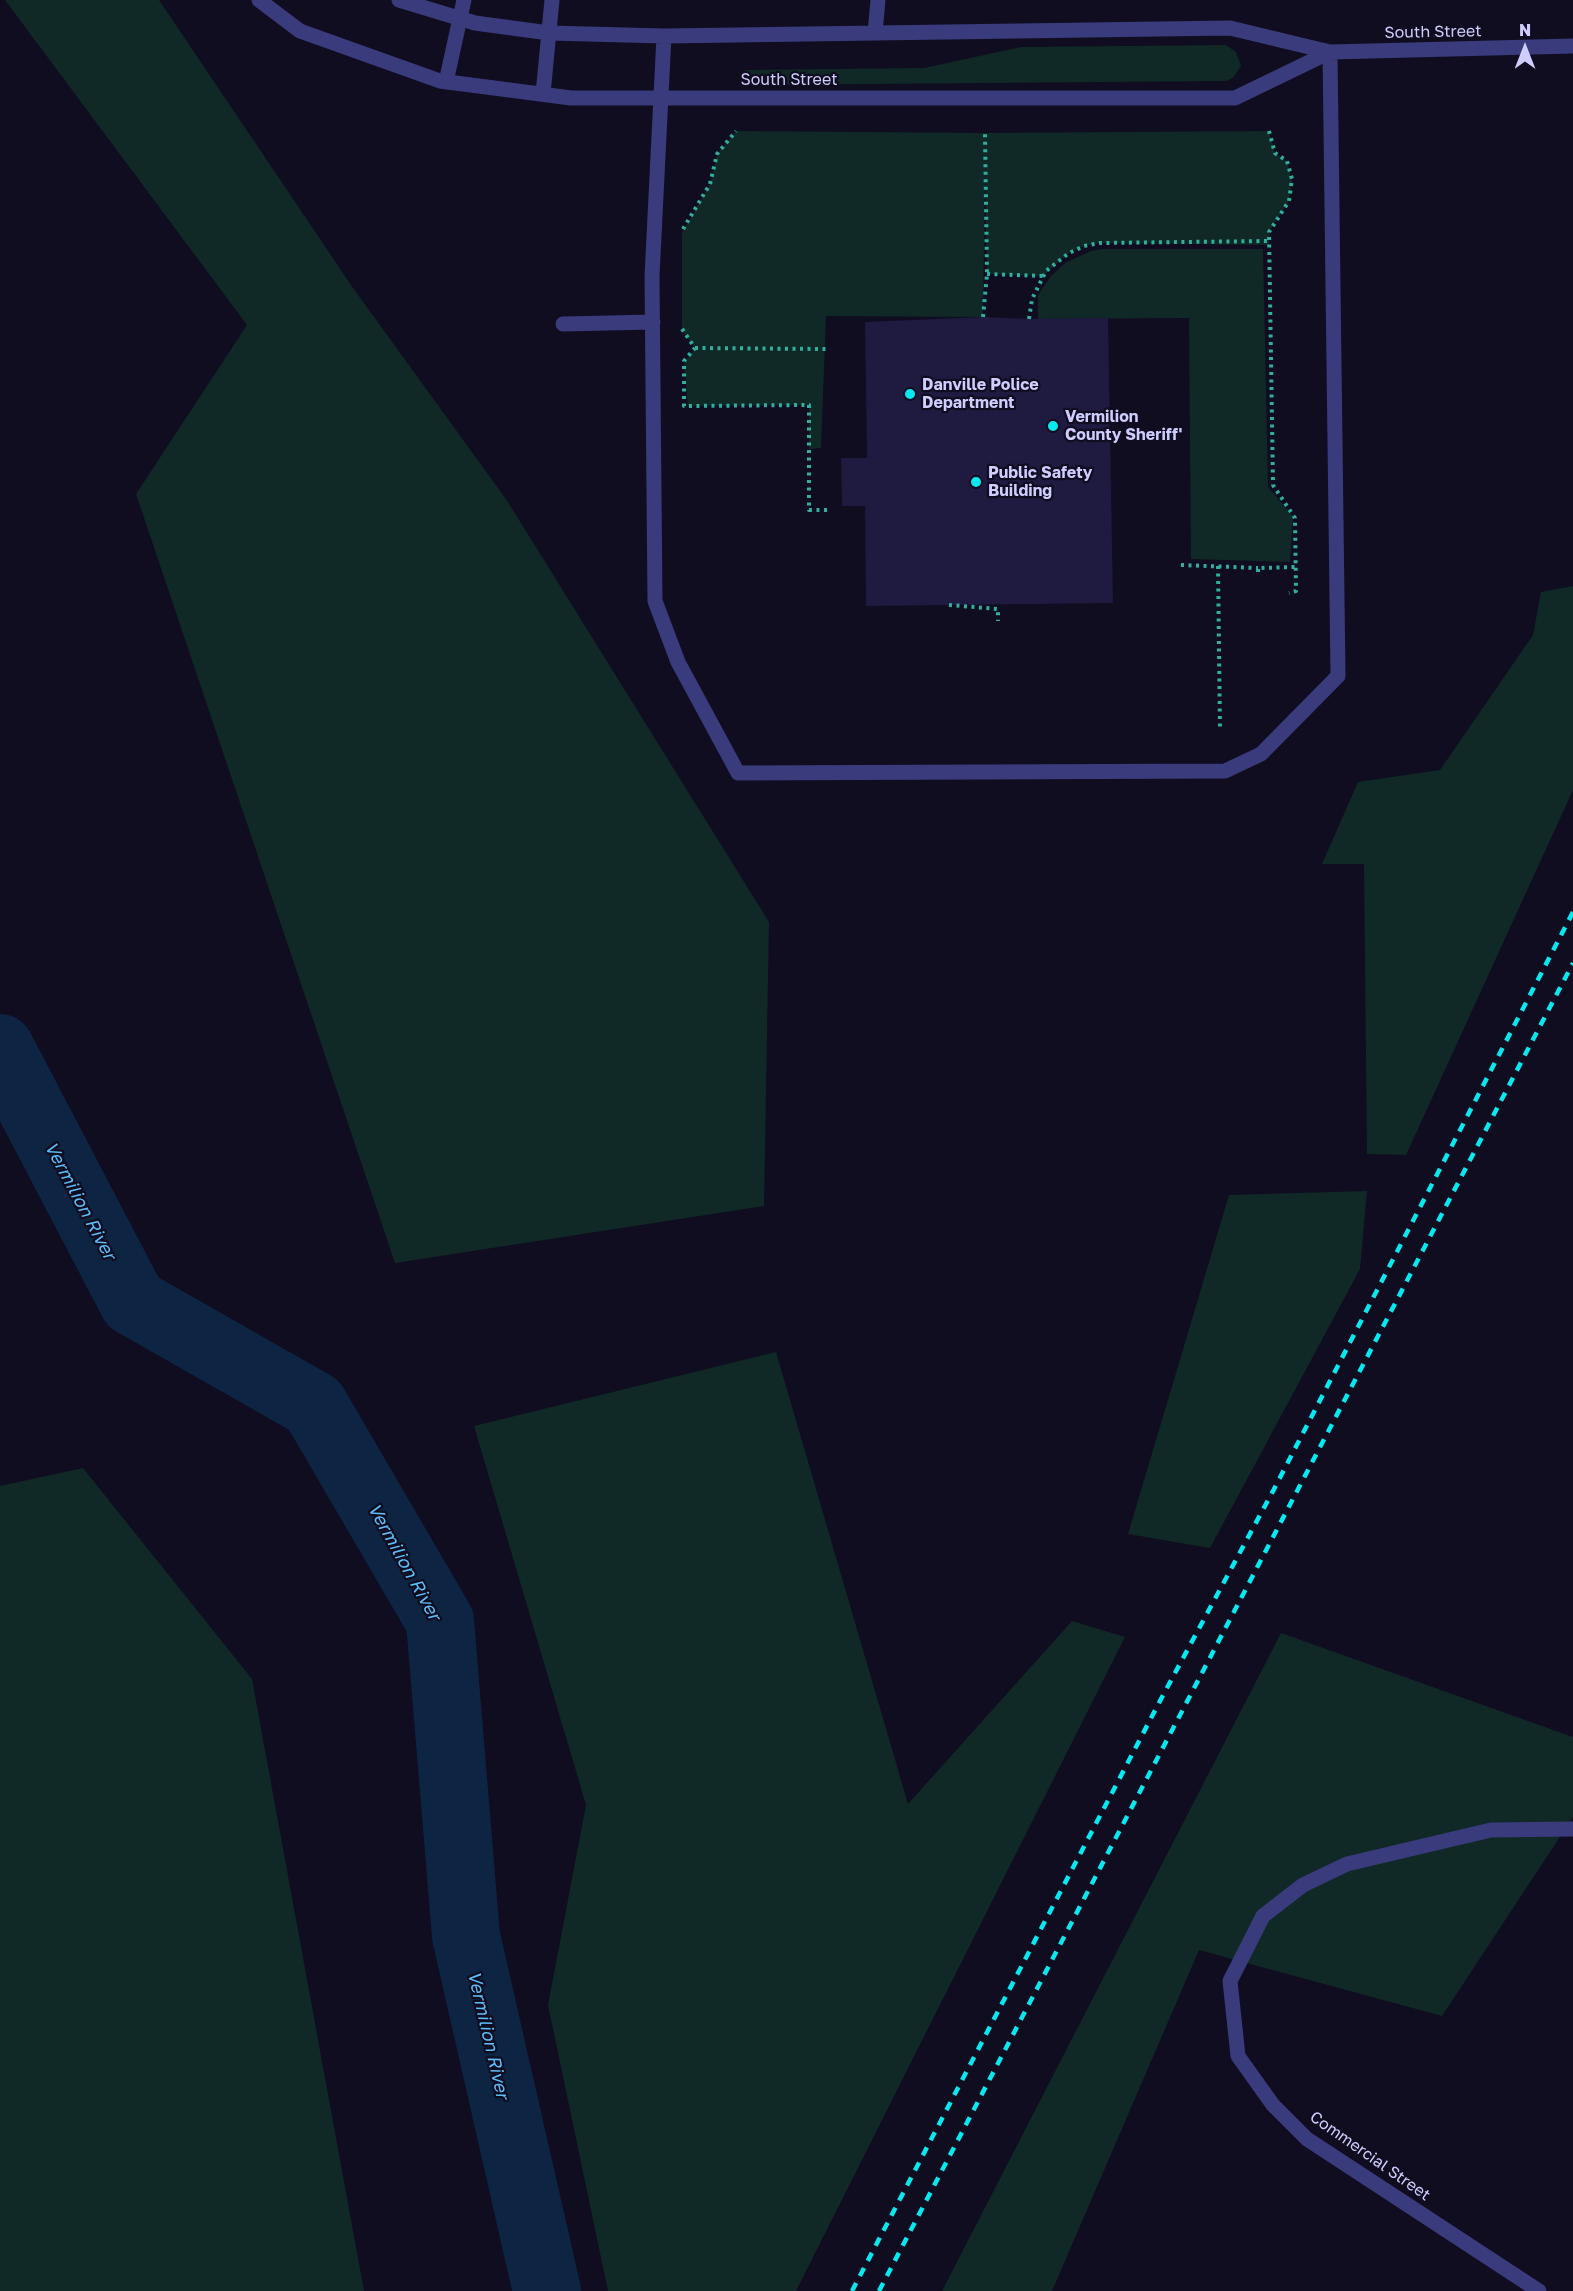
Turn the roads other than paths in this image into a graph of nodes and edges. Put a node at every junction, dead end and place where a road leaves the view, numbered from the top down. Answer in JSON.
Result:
{"nodes":[{"id":1,"x":259,"y":0,"type":"edge"},
{"id":2,"x":399,"y":0,"type":"edge"},
{"id":3,"x":464,"y":0,"type":"edge"},
{"id":4,"x":552,"y":0,"type":"edge"},
{"id":5,"x":878,"y":0,"type":"edge"},
{"id":6,"x":461,"y":19,"type":"junction"},
{"id":7,"x":549,"y":33,"type":"junction"},
{"id":8,"x":875,"y":33,"type":"junction"},
{"id":9,"x":664,"y":36,"type":"junction"},
{"id":10,"x":1573,"y":46,"type":"edge"},
{"id":11,"x":1330,"y":52,"type":"junction"},
{"id":12,"x":446,"y":82,"type":"junction"},
{"id":13,"x":543,"y":94,"type":"junction"},
{"id":14,"x":661,"y":98,"type":"junction"},
{"id":15,"x":653,"y":322,"type":"junction"},
{"id":16,"x":563,"y":324,"type":"dead end"},
{"id":17,"x":1573,"y":1829,"type":"edge"},
{"id":18,"x":1539,"y":2291,"type":"edge"}],
"edges":[{"from":1,"to":12,"type":"street","name":"South Street"},
{"from":2,"to":6,"type":"street","name":"South Street"},
{"from":3,"to":6,"type":"street"},
{"from":4,"to":7,"type":"street"},
{"from":5,"to":8,"type":"street"},
{"from":6,"to":7,"type":"street","name":"South Street"},
{"from":6,"to":12,"type":"street"},
{"from":7,"to":9,"type":"street","name":"South Street"},
{"from":7,"to":13,"type":"street"},
{"from":8,"to":9,"type":"street","name":"South Street"},
{"from":8,"to":11,"type":"street","name":"South Street"},
{"from":9,"to":14,"type":"street"},
{"from":10,"to":11,"type":"street","name":"South Street"},
{"from":11,"to":14,"type":"street","name":"South Street"},
{"from":11,"to":15,"type":"street"},
{"from":12,"to":13,"type":"street","name":"South Street"},
{"from":13,"to":14,"type":"street","name":"South Street"},
{"from":14,"to":15,"type":"street"},
{"from":15,"to":16,"type":"street"},
{"from":17,"to":18,"type":"street","name":"Commercial Street"}]}
